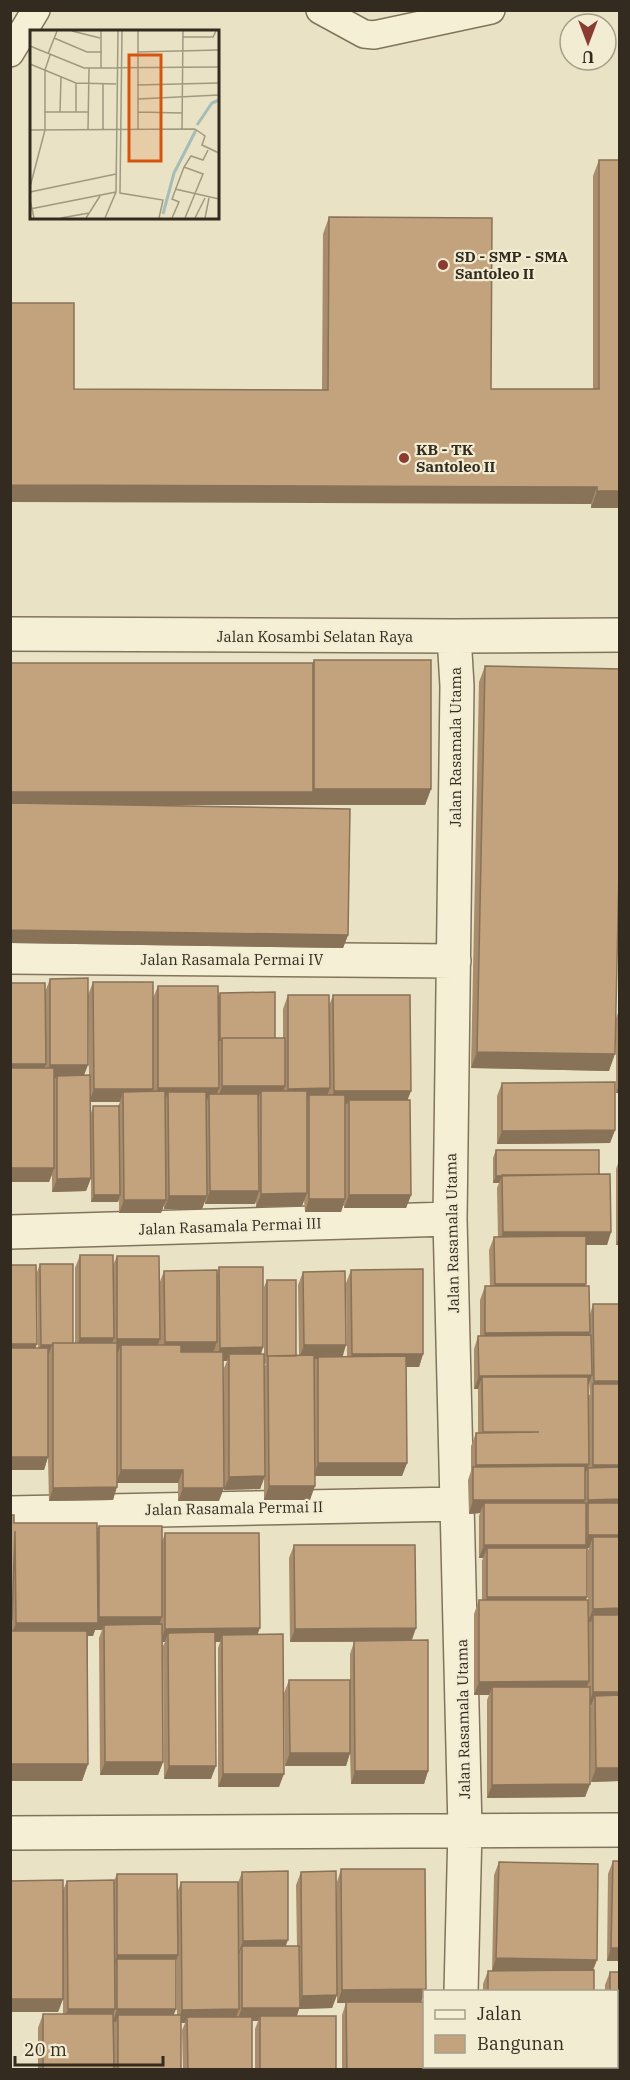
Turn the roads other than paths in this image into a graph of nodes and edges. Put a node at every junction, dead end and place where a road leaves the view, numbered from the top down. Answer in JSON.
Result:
{"nodes":[{"id":1,"x":36,"y":10,"type":"edge"},
{"id":2,"x":320,"y":10,"type":"edge"},
{"id":3,"x":491,"y":10,"type":"edge"},
{"id":4,"x":10,"y":53,"type":"edge"},
{"id":5,"x":10,"y":634,"type":"edge"},
{"id":6,"x":620,"y":635,"type":"edge"},
{"id":7,"x":454,"y":636,"type":"junction"},
{"id":8,"x":10,"y":957,"type":"edge"},
{"id":9,"x":454,"y":961,"type":"junction"},
{"id":10,"x":450,"y":1219,"type":"junction"},
{"id":11,"x":10,"y":1232,"type":"edge"},
{"id":12,"x":458,"y":1504,"type":"junction"},
{"id":13,"x":10,"y":1513,"type":"edge"},
{"id":14,"x":465,"y":1829,"type":"junction"},
{"id":15,"x":620,"y":1830,"type":"edge"},
{"id":16,"x":10,"y":1833,"type":"edge"},
{"id":17,"x":461,"y":1990,"type":"edge"}],
"edges":[{"from":1,"to":4,"type":"lane"},
{"from":2,"to":3,"type":"lane"},
{"from":5,"to":7,"type":"street","name":"Jalan Kosambi Selatan Raya"},
{"from":6,"to":7,"type":"street","name":"Jalan Kosambi Selatan Raya"},
{"from":7,"to":9,"type":"street","name":"Jalan Rasamala Utama"},
{"from":8,"to":9,"type":"street","name":"Jalan Rasamala Permai IV"},
{"from":9,"to":10,"type":"street","name":"Jalan Rasamala Utama"},
{"from":10,"to":11,"type":"street","name":"Jalan Rasamala Permai III"},
{"from":10,"to":12,"type":"street","name":"Jalan Rasamala Utama"},
{"from":12,"to":13,"type":"street","name":"Jalan Rasamala Permai II"},
{"from":12,"to":14,"type":"street","name":"Jalan Rasamala Utama"},
{"from":14,"to":15,"type":"street"},
{"from":14,"to":16,"type":"street"},
{"from":14,"to":17,"type":"street","name":"Jalan Rasamala Utama"}]}
